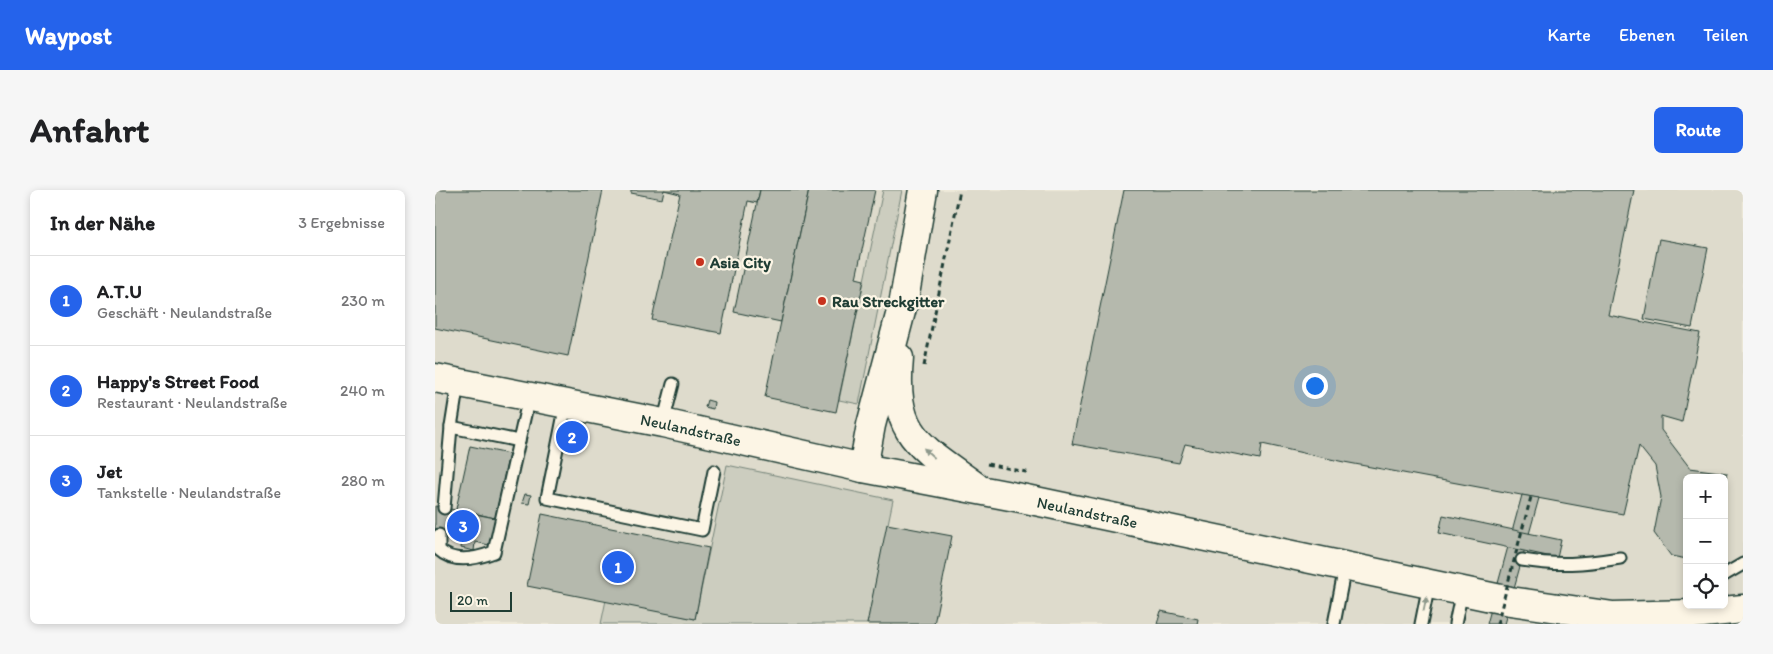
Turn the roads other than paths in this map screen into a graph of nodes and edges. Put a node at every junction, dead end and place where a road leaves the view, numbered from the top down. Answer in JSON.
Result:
{"nodes":[{"id":1,"x":923,"y":190,"type":"edge"},
{"id":2,"x":904,"y":300,"type":"junction"},
{"id":3,"x":446,"y":381,"type":"edge"},
{"id":4,"x":673,"y":384,"type":"dead end"},
{"id":5,"x":529,"y":397,"type":"junction"},
{"id":6,"x":566,"y":404,"type":"junction"},
{"id":7,"x":663,"y":423,"type":"junction"},
{"id":8,"x":451,"y":427,"type":"junction"},
{"id":9,"x":519,"y":441,"type":"junction"},
{"id":10,"x":863,"y":468,"type":"junction"},
{"id":11,"x":714,"y":471,"type":"dead end"},
{"id":12,"x":983,"y":492,"type":"junction"},
{"id":13,"x":444,"y":508,"type":"dead end"},
{"id":14,"x":439,"y":535,"type":"dead end"},
{"id":15,"x":1620,"y":558,"type":"dead end"},
{"id":16,"x":1521,"y":560,"type":"dead end"},
{"id":17,"x":1743,"y":564,"type":"edge"},
{"id":18,"x":1345,"y":567,"type":"junction"},
{"id":19,"x":1728,"y":573,"type":"edge"},
{"id":20,"x":1429,"y":584,"type":"junction"},
{"id":21,"x":1462,"y":591,"type":"junction"},
{"id":22,"x":1743,"y":609,"type":"edge"},
{"id":23,"x":1696,"y":610,"type":"edge"},
{"id":24,"x":1334,"y":624,"type":"edge"},
{"id":25,"x":1421,"y":624,"type":"edge"},
{"id":26,"x":1455,"y":624,"type":"edge"}],
"edges":[{"from":1,"to":2,"type":"street"},
{"from":2,"to":10,"type":"street"},
{"from":12,"to":2,"type":"street","one_way":true},
{"from":3,"to":5,"type":"street","name":"Neulandstraße"},
{"from":3,"to":8,"type":"lane"},
{"from":4,"to":7,"type":"lane"},
{"from":5,"to":6,"type":"street","name":"Neulandstraße"},
{"from":5,"to":9,"type":"lane"},
{"from":6,"to":7,"type":"street","name":"Neulandstraße"},
{"from":6,"to":11,"type":"lane"},
{"from":7,"to":10,"type":"street","name":"Neulandstraße"},
{"from":8,"to":9,"type":"lane"},
{"from":8,"to":13,"type":"lane"},
{"from":9,"to":14,"type":"lane"},
{"from":10,"to":12,"type":"street","name":"Neulandstraße"},
{"from":12,"to":18,"type":"street","name":"Neulandstraße"},
{"from":15,"to":16,"type":"lane"},
{"from":17,"to":19,"type":"lane"},
{"from":18,"to":20,"type":"street","name":"Neulandstraße"},
{"from":18,"to":24,"type":"lane"},
{"from":20,"to":21,"type":"street","name":"Neulandstraße"},
{"from":25,"to":20,"type":"lane","one_way":true},
{"from":21,"to":23,"type":"street","name":"Neulandstraße"},
{"from":21,"to":26,"type":"lane"},
{"from":22,"to":23,"type":"street","name":"Neulandstraße"}]}
